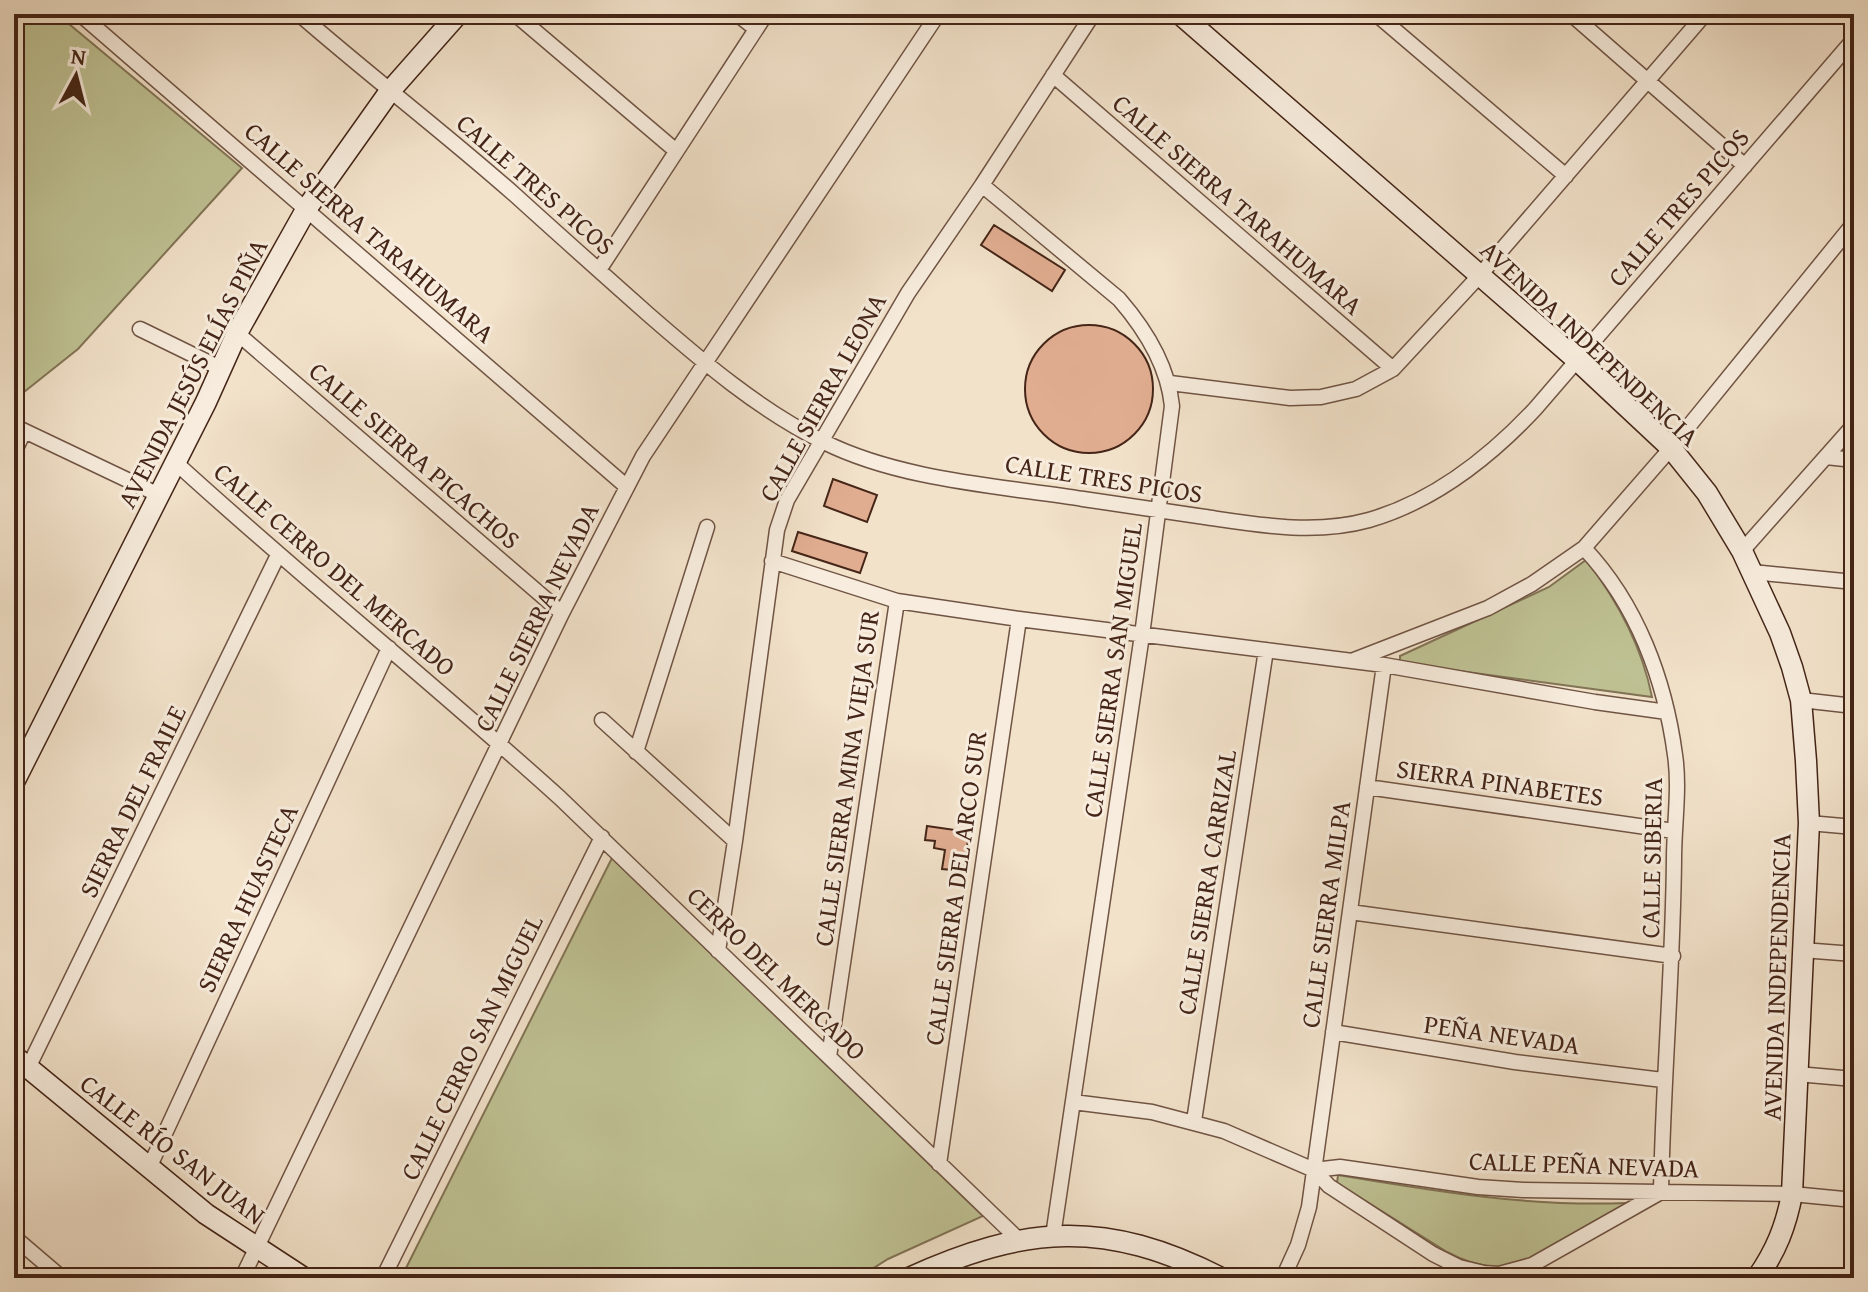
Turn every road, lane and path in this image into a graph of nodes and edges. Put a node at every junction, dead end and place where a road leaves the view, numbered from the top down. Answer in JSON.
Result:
{"nodes":[{"id":1,"x":80,"y":14,"type":"edge"},
{"id":2,"x":299,"y":14,"type":"edge"},
{"id":3,"x":458,"y":14,"type":"edge"},
{"id":4,"x":515,"y":14,"type":"edge"},
{"id":5,"x":737,"y":14,"type":"edge"},
{"id":6,"x":766,"y":14,"type":"edge"},
{"id":7,"x":938,"y":14,"type":"edge"},
{"id":8,"x":1093,"y":14,"type":"edge"},
{"id":9,"x":1180,"y":14,"type":"edge"},
{"id":10,"x":1376,"y":14,"type":"edge"},
{"id":11,"x":1571,"y":14,"type":"edge"},
{"id":12,"x":1705,"y":14,"type":"edge"},
{"id":13,"x":756,"y":29,"type":"junction"},
{"id":14,"x":1854,"y":39,"type":"edge"},
{"id":15,"x":1053,"y":75,"type":"junction"},
{"id":16,"x":1649,"y":81,"type":"junction"},
{"id":17,"x":390,"y":91,"type":"junction"},
{"id":18,"x":675,"y":150,"type":"junction"},
{"id":19,"x":1745,"y":166,"type":"junction"},
{"id":20,"x":1566,"y":176,"type":"junction"},
{"id":21,"x":982,"y":185,"type":"junction"},
{"id":22,"x":307,"y":208,"type":"junction"},
{"id":23,"x":1854,"y":223,"type":"edge"},
{"id":24,"x":599,"y":270,"type":"junction"},
{"id":25,"x":1480,"y":275,"type":"junction"},
{"id":26,"x":140,"y":329,"type":"dead end"},
{"id":27,"x":237,"y":333,"type":"junction"},
{"id":28,"x":1577,"y":360,"type":"junction"},
{"id":29,"x":706,"y":364,"type":"junction"},
{"id":30,"x":222,"y":369,"type":"junction"},
{"id":31,"x":1393,"y":369,"type":"junction"},
{"id":32,"x":1170,"y":383,"type":"junction"},
{"id":33,"x":1854,"y":425,"type":"edge"},
{"id":34,"x":19,"y":428,"type":"edge"},
{"id":35,"x":822,"y":442,"type":"junction"},
{"id":36,"x":1671,"y":448,"type":"junction"},
{"id":37,"x":14,"y":453,"type":"edge"},
{"id":38,"x":1826,"y":457,"type":"junction"},
{"id":39,"x":1854,"y":460,"type":"edge"},
{"id":40,"x":175,"y":462,"type":"junction"},
{"id":41,"x":627,"y":487,"type":"junction"},
{"id":42,"x":159,"y":495,"type":"junction"},
{"id":43,"x":1158,"y":510,"type":"junction"},
{"id":44,"x":707,"y":527,"type":"dead end"},
{"id":45,"x":1584,"y":548,"type":"junction"},
{"id":46,"x":1742,"y":551,"type":"junction"},
{"id":47,"x":278,"y":555,"type":"junction"},
{"id":48,"x":772,"y":561,"type":"junction"},
{"id":49,"x":1752,"y":572,"type":"junction"},
{"id":50,"x":1854,"y":582,"type":"edge"},
{"id":51,"x":897,"y":601,"type":"junction"},
{"id":52,"x":562,"y":613,"type":"junction"},
{"id":53,"x":1019,"y":619,"type":"junction"},
{"id":54,"x":1142,"y":635,"type":"junction"},
{"id":55,"x":389,"y":648,"type":"junction"},
{"id":56,"x":1266,"y":650,"type":"junction"},
{"id":57,"x":1352,"y":661,"type":"junction"},
{"id":58,"x":1384,"y":665,"type":"junction"},
{"id":59,"x":1801,"y":700,"type":"junction"},
{"id":60,"x":1854,"y":706,"type":"edge"},
{"id":61,"x":1667,"y":712,"type":"junction"},
{"id":62,"x":602,"y":720,"type":"dead end"},
{"id":63,"x":500,"y":744,"type":"junction"},
{"id":64,"x":636,"y":752,"type":"junction"},
{"id":65,"x":14,"y":782,"type":"edge"},
{"id":66,"x":1367,"y":787,"type":"junction"},
{"id":67,"x":1809,"y":823,"type":"junction"},
{"id":68,"x":1854,"y":827,"type":"edge"},
{"id":69,"x":1674,"y":831,"type":"junction"},
{"id":70,"x":602,"y":837,"type":"junction"},
{"id":71,"x":735,"y":841,"type":"junction"},
{"id":72,"x":1350,"y":912,"type":"junction"},
{"id":73,"x":1802,"y":950,"type":"junction"},
{"id":74,"x":718,"y":951,"type":"junction"},
{"id":75,"x":1854,"y":954,"type":"edge"},
{"id":76,"x":1673,"y":956,"type":"junction"},
{"id":77,"x":1333,"y":1032,"type":"junction"},
{"id":78,"x":829,"y":1057,"type":"junction"},
{"id":79,"x":21,"y":1062,"type":"edge"},
{"id":80,"x":1797,"y":1074,"type":"junction"},
{"id":81,"x":1854,"y":1079,"type":"edge"},
{"id":82,"x":1663,"y":1080,"type":"junction"},
{"id":83,"x":1073,"y":1102,"type":"junction"},
{"id":84,"x":1194,"y":1121,"type":"junction"},
{"id":85,"x":939,"y":1164,"type":"junction"},
{"id":86,"x":149,"y":1168,"type":"junction"},
{"id":87,"x":1314,"y":1170,"type":"junction"},
{"id":88,"x":1661,"y":1192,"type":"junction"},
{"id":89,"x":1792,"y":1194,"type":"junction"},
{"id":90,"x":1854,"y":1200,"type":"edge"},
{"id":91,"x":1053,"y":1236,"type":"junction"},
{"id":92,"x":14,"y":1237,"type":"edge"},
{"id":93,"x":1018,"y":1239,"type":"junction"},
{"id":94,"x":256,"y":1248,"type":"junction"},
{"id":95,"x":62,"y":1278,"type":"edge"},
{"id":96,"x":242,"y":1278,"type":"edge"},
{"id":97,"x":304,"y":1278,"type":"edge"},
{"id":98,"x":383,"y":1278,"type":"edge"},
{"id":99,"x":909,"y":1278,"type":"edge"},
{"id":100,"x":1221,"y":1278,"type":"edge"},
{"id":101,"x":1283,"y":1278,"type":"edge"},
{"id":102,"x":1757,"y":1278,"type":"edge"}],
"edges":[{"from":1,"to":22,"type":"street","name":"CALLE SIERRA TARAHUMARA"},
{"from":2,"to":17,"type":"street","name":"CALLE TRES PICOS"},
{"from":3,"to":17,"type":"street","name":"AVENIDA JESÚS ELÍAS PIÑA"},
{"from":4,"to":18,"type":"street"},
{"from":5,"to":13,"type":"street"},
{"from":6,"to":13,"type":"street"},
{"from":7,"to":29,"type":"street","name":"CALLE SIERRA NEVADA"},
{"from":8,"to":15,"type":"street","name":"CALLE SIERRA LEONA"},
{"from":9,"to":25,"type":"street","name":"AVENIDA INDEPENDENCIA"},
{"from":10,"to":20,"type":"street"},
{"from":11,"to":16,"type":"street"},
{"from":12,"to":16,"type":"street"},
{"from":13,"to":18,"type":"street"},
{"from":14,"to":19,"type":"street","name":"CALLE TRES PICOS"},
{"from":15,"to":21,"type":"street","name":"CALLE SIERRA LEONA"},
{"from":15,"to":31,"type":"street","name":"CALLE SIERRA TARAHUMARA"},
{"from":16,"to":19,"type":"street"},
{"from":16,"to":20,"type":"street"},
{"from":17,"to":22,"type":"street","name":"AVENIDA JESÚS ELÍAS PIÑA"},
{"from":17,"to":24,"type":"street","name":"CALLE TRES PICOS"},
{"from":18,"to":24,"type":"street"},
{"from":19,"to":28,"type":"street","name":"CALLE TRES PICOS"},
{"from":20,"to":25,"type":"street"},
{"from":21,"to":32,"type":"street","name":"CALLE SIERRA SAN MIGUEL"},
{"from":21,"to":35,"type":"street","name":"CALLE SIERRA LEONA"},
{"from":22,"to":27,"type":"street","name":"AVENIDA JESÚS ELÍAS PIÑA"},
{"from":22,"to":41,"type":"street","name":"CALLE SIERRA TARAHUMARA"},
{"from":23,"to":36,"type":"street"},
{"from":24,"to":29,"type":"street","name":"CALLE TRES PICOS"},
{"from":25,"to":28,"type":"street","name":"AVENIDA INDEPENDENCIA"},
{"from":25,"to":31,"type":"street"},
{"from":26,"to":30,"type":"street"},
{"from":27,"to":30,"type":"street","name":"AVENIDA JESÚS ELÍAS PIÑA"},
{"from":27,"to":52,"type":"street","name":"CALLE SIERRA PICACHOS"},
{"from":28,"to":36,"type":"street","name":"AVENIDA INDEPENDENCIA"},
{"from":28,"to":43,"type":"street","name":"CALLE TRES PICOS"},
{"from":29,"to":35,"type":"street","name":"CALLE TRES PICOS"},
{"from":29,"to":41,"type":"street","name":"CALLE SIERRA NEVADA"},
{"from":30,"to":40,"type":"street","name":"AVENIDA JESÚS ELÍAS PIÑA"},
{"from":31,"to":32,"type":"street"},
{"from":32,"to":43,"type":"street","name":"CALLE SIERRA SAN MIGUEL"},
{"from":33,"to":38,"type":"street"},
{"from":34,"to":37,"type":"street"},
{"from":34,"to":42,"type":"street"},
{"from":35,"to":43,"type":"street","name":"CALLE TRES PICOS"},
{"from":35,"to":48,"type":"street","name":"CALLE SIERRA LEONA"},
{"from":36,"to":45,"type":"street"},
{"from":36,"to":46,"type":"street","name":"AVENIDA INDEPENDENCIA"},
{"from":38,"to":39,"type":"street"},
{"from":38,"to":46,"type":"street"},
{"from":40,"to":42,"type":"street","name":"AVENIDA JESÚS ELÍAS PIÑA"},
{"from":40,"to":47,"type":"street","name":"CALLE CERRO DEL MERCADO"},
{"from":41,"to":52,"type":"street","name":"CALLE SIERRA NEVADA"},
{"from":42,"to":65,"type":"street","name":"AVENIDA JESÚS ELÍAS PIÑA"},
{"from":43,"to":54,"type":"street","name":"CALLE SIERRA SAN MIGUEL"},
{"from":44,"to":64,"type":"street"},
{"from":45,"to":57,"type":"street"},
{"from":45,"to":61,"type":"street","name":"CALLE SIBERIA"},
{"from":46,"to":49,"type":"street","name":"AVENIDA INDEPENDENCIA"},
{"from":47,"to":55,"type":"street","name":"CALLE CERRO DEL MERCADO"},
{"from":47,"to":79,"type":"street","name":"SIERRA DEL FRAILE"},
{"from":48,"to":51,"type":"street"},
{"from":48,"to":71,"type":"street","name":"CALLE SIERRA LEONA"},
{"from":49,"to":50,"type":"street"},
{"from":49,"to":59,"type":"street","name":"AVENIDA INDEPENDENCIA"},
{"from":51,"to":53,"type":"street"},
{"from":51,"to":78,"type":"street","name":"CALLE SIERRA MINA VIEJA SUR"},
{"from":52,"to":63,"type":"street","name":"CALLE SIERRA NEVADA"},
{"from":53,"to":54,"type":"street"},
{"from":53,"to":85,"type":"street","name":"CALLE SIERRA DEL ARCO SUR"},
{"from":54,"to":56,"type":"street"},
{"from":54,"to":83,"type":"street","name":"CALLE SIERRA SAN MIGUEL"},
{"from":55,"to":63,"type":"street","name":"CALLE CERRO DEL MERCADO"},
{"from":55,"to":86,"type":"street","name":"SIERRA HUASTECA"},
{"from":56,"to":57,"type":"street"},
{"from":56,"to":84,"type":"street","name":"CALLE SIERRA CARRIZAL"},
{"from":57,"to":58,"type":"street"},
{"from":58,"to":61,"type":"street"},
{"from":58,"to":66,"type":"street","name":"CALLE SIERRA MILPA"},
{"from":59,"to":60,"type":"street"},
{"from":59,"to":67,"type":"street","name":"AVENIDA INDEPENDENCIA"},
{"from":61,"to":69,"type":"street","name":"CALLE SIBERIA"},
{"from":62,"to":64,"type":"street"},
{"from":63,"to":70,"type":"street","name":"CERRO DEL MERCADO"},
{"from":63,"to":94,"type":"street","name":"CALLE SIERRA NEVADA"},
{"from":64,"to":71,"type":"street"},
{"from":66,"to":69,"type":"street","name":"SIERRA PINABETES"},
{"from":66,"to":72,"type":"street","name":"CALLE SIERRA MILPA"},
{"from":67,"to":68,"type":"street"},
{"from":67,"to":73,"type":"street","name":"AVENIDA INDEPENDENCIA"},
{"from":69,"to":76,"type":"street","name":"CALLE SIBERIA"},
{"from":70,"to":74,"type":"street","name":"CERRO DEL MERCADO"},
{"from":70,"to":98,"type":"street","name":"CALLE CERRO SAN MIGUEL"},
{"from":71,"to":74,"type":"street","name":"CALLE SIERRA LEONA"},
{"from":72,"to":76,"type":"street"},
{"from":72,"to":77,"type":"street","name":"CALLE SIERRA MILPA"},
{"from":73,"to":75,"type":"street"},
{"from":73,"to":80,"type":"street","name":"AVENIDA INDEPENDENCIA"},
{"from":74,"to":78,"type":"street","name":"CERRO DEL MERCADO"},
{"from":76,"to":82,"type":"street","name":"CALLE SIBERIA"},
{"from":77,"to":82,"type":"street","name":"PEÑA NEVADA"},
{"from":77,"to":87,"type":"street","name":"CALLE SIERRA MILPA"},
{"from":78,"to":85,"type":"street","name":"CERRO DEL MERCADO"},
{"from":79,"to":86,"type":"street","name":"CALLE RÍO SAN JUAN"},
{"from":80,"to":81,"type":"street"},
{"from":80,"to":89,"type":"street","name":"AVENIDA INDEPENDENCIA"},
{"from":82,"to":88,"type":"street","name":"CALLE SIBERIA"},
{"from":83,"to":84,"type":"street"},
{"from":83,"to":91,"type":"street","name":"CALLE SIERRA SAN MIGUEL"},
{"from":84,"to":87,"type":"street"},
{"from":85,"to":93,"type":"street","name":"CERRO DEL MERCADO"},
{"from":86,"to":94,"type":"street","name":"CALLE RÍO SAN JUAN"},
{"from":87,"to":88,"type":"street","name":"CALLE PEÑA NEVADA"},
{"from":87,"to":88,"type":"street"},
{"from":87,"to":101,"type":"street","name":"CALLE SIERRA MILPA"},
{"from":88,"to":89,"type":"street","name":"CALLE PEÑA NEVADA"},
{"from":89,"to":90,"type":"street","name":"CALLE PEÑA NEVADA"},
{"from":89,"to":102,"type":"street","name":"AVENIDA INDEPENDENCIA"},
{"from":91,"to":93,"type":"street"},
{"from":91,"to":100,"type":"street"},
{"from":92,"to":95,"type":"street"},
{"from":93,"to":99,"type":"street"},
{"from":94,"to":96,"type":"street","name":"CALLE SIERRA NEVADA"},
{"from":94,"to":97,"type":"street","name":"CALLE RÍO SAN JUAN"}]}
